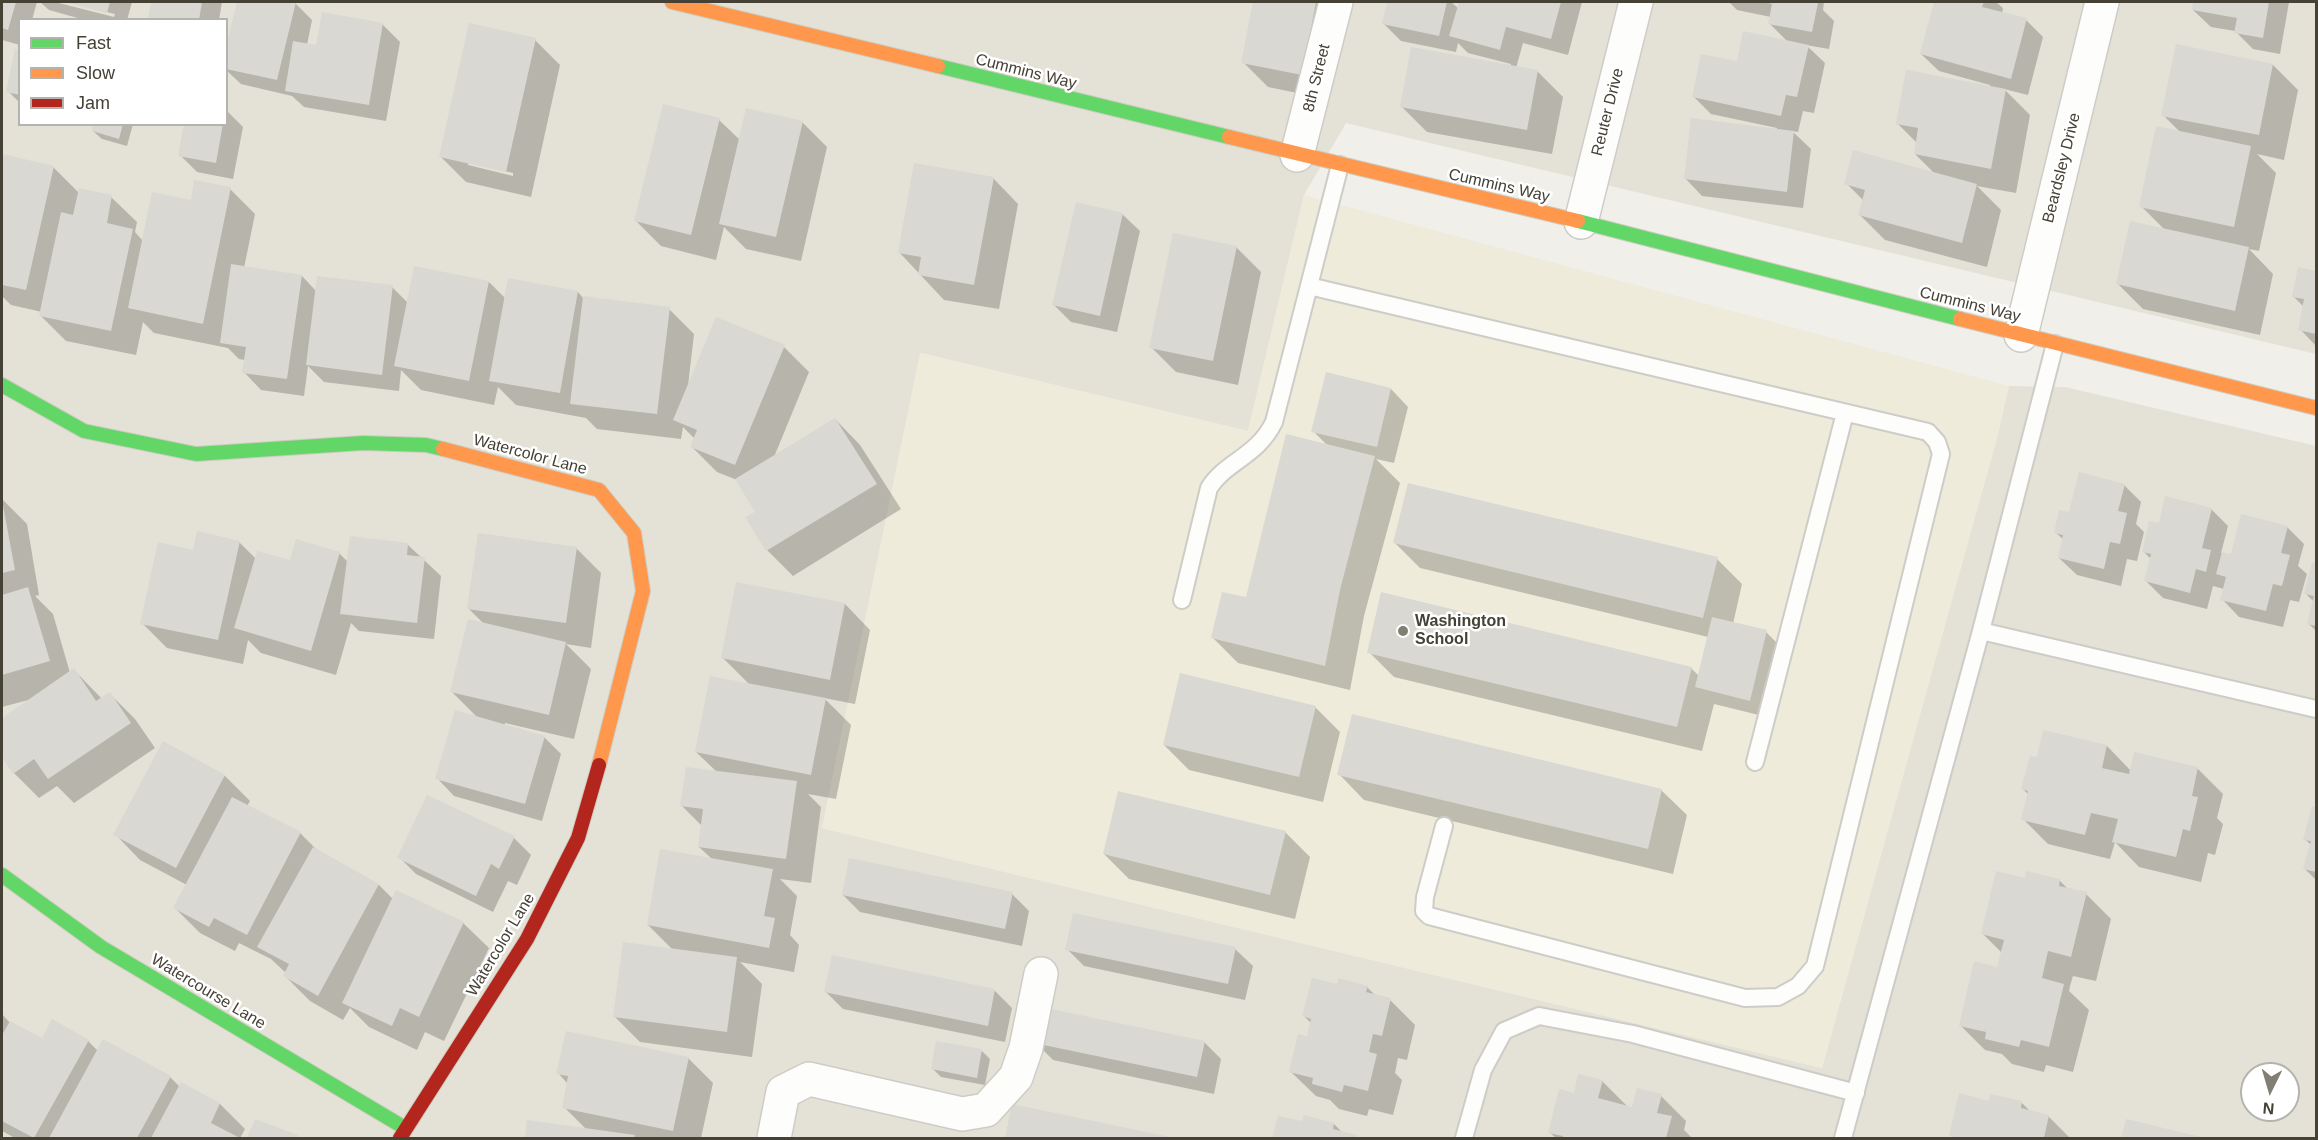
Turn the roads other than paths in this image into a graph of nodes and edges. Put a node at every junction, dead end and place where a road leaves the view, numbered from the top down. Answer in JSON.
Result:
{"nodes":[{"id":1,"x":672,"y":2,"type":"edge"},
{"id":2,"x":1336,"y":2,"type":"edge"},
{"id":3,"x":1636,"y":2,"type":"edge"},
{"id":4,"x":2102,"y":2,"type":"edge"},
{"id":5,"x":1297,"y":155,"type":"junction"},
{"id":6,"x":1340,"y":165,"type":"junction"},
{"id":7,"x":1581,"y":222,"type":"junction"},
{"id":8,"x":1309,"y":286,"type":"junction"},
{"id":9,"x":2021,"y":335,"type":"junction"},
{"id":10,"x":2055,"y":344,"type":"junction"},
{"id":11,"x":2,"y":385,"type":"edge"},
{"id":12,"x":2316,"y":408,"type":"edge"},
{"id":13,"x":1845,"y":412,"type":"junction"},
{"id":14,"x":1182,"y":600,"type":"dead end"},
{"id":15,"x":1981,"y":631,"type":"junction"},
{"id":16,"x":2316,"y":709,"type":"edge"},
{"id":17,"x":1755,"y":762,"type":"dead end"},
{"id":18,"x":1444,"y":826,"type":"dead end"},
{"id":19,"x":2,"y":875,"type":"edge"},
{"id":20,"x":1041,"y":974,"type":"dead end"},
{"id":21,"x":1856,"y":1093,"type":"junction"},
{"id":22,"x":402,"y":1133,"type":"edge"},
{"id":23,"x":774,"y":1138,"type":"edge"},
{"id":24,"x":1464,"y":1138,"type":"edge"},
{"id":25,"x":1844,"y":1138,"type":"edge"}],
"edges":[{"from":1,"to":5,"type":"street","name":"Cummins Way"},
{"from":2,"to":5,"type":"street","name":"8th Street"},
{"from":3,"to":7,"type":"street","name":"Reuter Drive"},
{"from":4,"to":9,"type":"street","name":"Beardsley Drive"},
{"from":5,"to":6,"type":"street","name":"Cummins Way"},
{"from":6,"to":7,"type":"street","name":"Cummins Way"},
{"from":6,"to":8,"type":"lane"},
{"from":7,"to":9,"type":"street","name":"Cummins Way"},
{"from":8,"to":13,"type":"lane"},
{"from":8,"to":14,"type":"lane"},
{"from":9,"to":10,"type":"street","name":"Cummins Way"},
{"from":10,"to":12,"type":"street","name":"Cummins Way"},
{"from":10,"to":15,"type":"lane"},
{"from":11,"to":22,"type":"street","name":"Watercolor Lane"},
{"from":13,"to":17,"type":"lane"},
{"from":13,"to":18,"type":"lane"},
{"from":15,"to":16,"type":"lane"},
{"from":15,"to":21,"type":"lane"},
{"from":19,"to":22,"type":"street","name":"Watercourse Lane"},
{"from":20,"to":23,"type":"street"},
{"from":21,"to":24,"type":"lane"},
{"from":21,"to":25,"type":"lane"}]}
